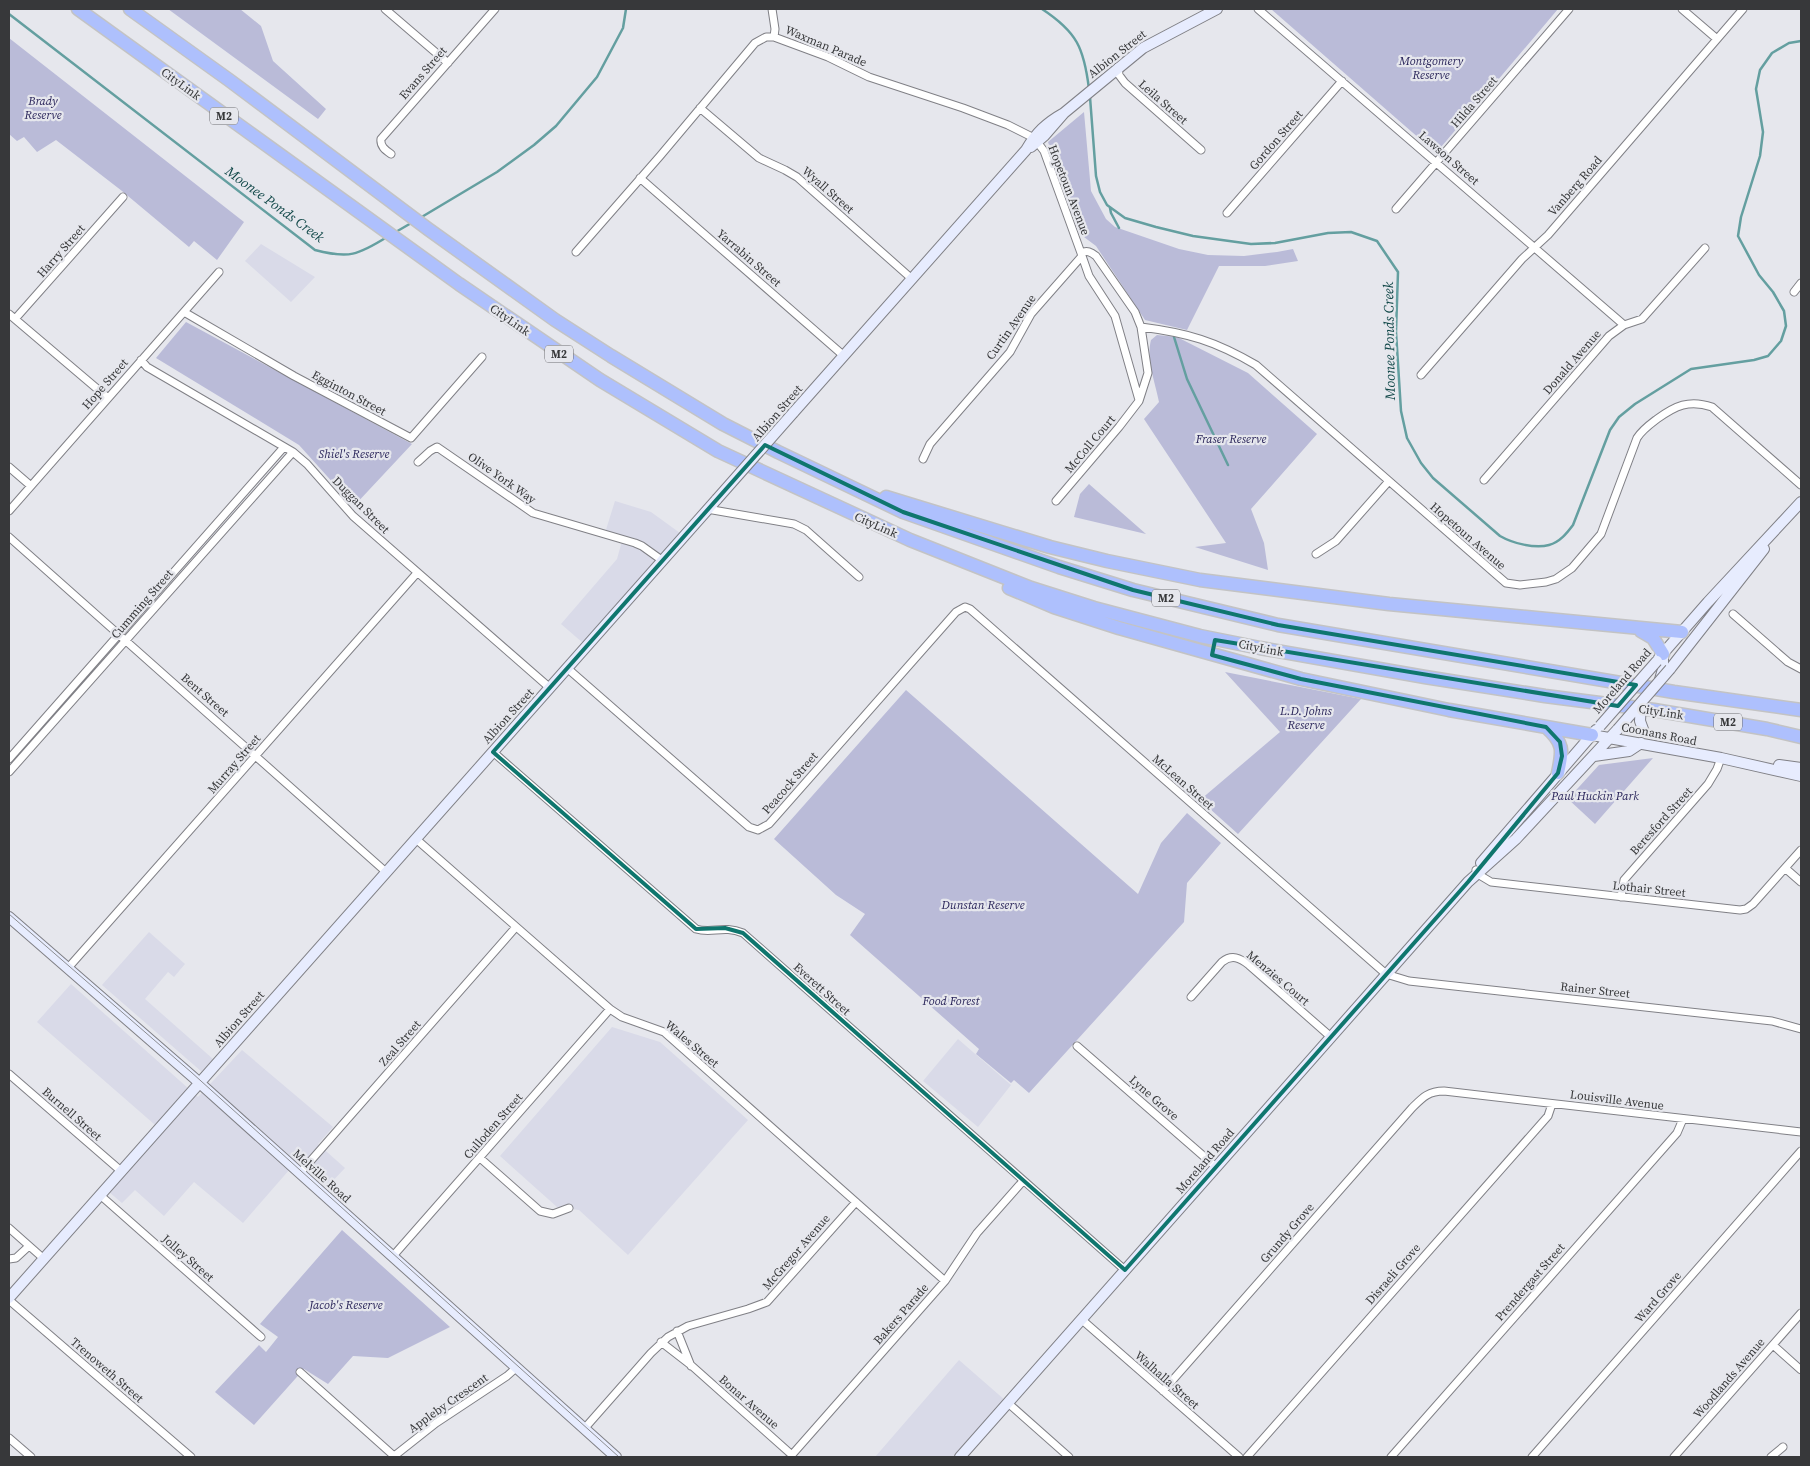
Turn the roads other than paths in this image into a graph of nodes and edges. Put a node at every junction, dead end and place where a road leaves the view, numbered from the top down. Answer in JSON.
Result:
{"nodes":[{"id":1,"x":78,"y":9,"type":"edge"},
{"id":2,"x":130,"y":9,"type":"edge"},
{"id":3,"x":385,"y":9,"type":"edge"},
{"id":4,"x":495,"y":9,"type":"edge"},
{"id":5,"x":772,"y":9,"type":"edge"},
{"id":6,"x":1217,"y":9,"type":"edge"},
{"id":7,"x":1258,"y":9,"type":"edge"},
{"id":8,"x":1569,"y":9,"type":"edge"},
{"id":9,"x":1682,"y":9,"type":"edge"},
{"id":10,"x":1743,"y":9,"type":"edge"},
{"id":11,"x":774,"y":37,"type":"junction"},
{"id":12,"x":1717,"y":39,"type":"junction"},
{"id":13,"x":448,"y":62,"type":"junction"},
{"id":14,"x":1118,"y":67,"type":"junction"},
{"id":15,"x":1342,"y":81,"type":"junction"},
{"id":16,"x":700,"y":108,"type":"junction"},
{"id":17,"x":1036,"y":140,"type":"junction"},
{"id":18,"x":1201,"y":150,"type":"dead end"},
{"id":19,"x":391,"y":154,"type":"dead end"},
{"id":20,"x":1437,"y":162,"type":"junction"},
{"id":21,"x":640,"y":178,"type":"junction"},
{"id":22,"x":123,"y":197,"type":"dead end"},
{"id":23,"x":1396,"y":209,"type":"dead end"},
{"id":24,"x":1227,"y":214,"type":"dead end"},
{"id":25,"x":1535,"y":247,"type":"junction"},
{"id":26,"x":1705,"y":248,"type":"dead end"},
{"id":27,"x":576,"y":252,"type":"dead end"},
{"id":28,"x":1081,"y":254,"type":"junction"},
{"id":29,"x":219,"y":272,"type":"dead end"},
{"id":30,"x":912,"y":279,"type":"junction"},
{"id":31,"x":1801,"y":283,"type":"edge"},
{"id":32,"x":1794,"y":292,"type":"dead end"},
{"id":33,"x":184,"y":312,"type":"junction"},
{"id":34,"x":9,"y":314,"type":"edge"},
{"id":35,"x":16,"y":319,"type":"junction"},
{"id":36,"x":1624,"y":326,"type":"junction"},
{"id":37,"x":1141,"y":327,"type":"junction"},
{"id":38,"x":844,"y":356,"type":"junction"},
{"id":39,"x":482,"y":357,"type":"dead end"},
{"id":40,"x":141,"y":360,"type":"junction"},
{"id":41,"x":1421,"y":375,"type":"dead end"},
{"id":42,"x":108,"y":398,"type":"junction"},
{"id":43,"x":1139,"y":401,"type":"junction"},
{"id":44,"x":284,"y":447,"type":"junction"},
{"id":45,"x":293,"y":452,"type":"junction"},
{"id":46,"x":922,"y":459,"type":"dead end"},
{"id":47,"x":418,"y":462,"type":"dead end"},
{"id":48,"x":9,"y":466,"type":"edge"},
{"id":49,"x":1484,"y":480,"type":"dead end"},
{"id":50,"x":1389,"y":481,"type":"junction"},
{"id":51,"x":840,"y":482,"type":"junction"},
{"id":52,"x":1801,"y":485,"type":"edge"},
{"id":53,"x":31,"y":486,"type":"junction"},
{"id":54,"x":1056,"y":500,"type":"dead end"},
{"id":55,"x":1801,"y":503,"type":"edge"},
{"id":56,"x":707,"y":509,"type":"junction"},
{"id":57,"x":9,"y":510,"type":"edge"},
{"id":58,"x":228,"y":518,"type":"junction"},
{"id":59,"x":9,"y":536,"type":"edge"},
{"id":60,"x":910,"y":540,"type":"junction"},
{"id":61,"x":1316,"y":554,"type":"dead end"},
{"id":62,"x":663,"y":560,"type":"junction"},
{"id":63,"x":417,"y":573,"type":"junction"},
{"id":64,"x":859,"y":578,"type":"dead end"},
{"id":65,"x":169,"y":579,"type":"junction"},
{"id":66,"x":175,"y":584,"type":"junction"},
{"id":67,"x":965,"y":607,"type":"joint"},
{"id":68,"x":1733,"y":614,"type":"dead end"},
{"id":69,"x":1622,"y":627,"type":"junction"},
{"id":70,"x":1682,"y":632,"type":"junction"},
{"id":71,"x":120,"y":635,"type":"junction"},
{"id":72,"x":126,"y":640,"type":"junction"},
{"id":73,"x":1663,"y":662,"type":"junction"},
{"id":74,"x":567,"y":668,"type":"junction"},
{"id":75,"x":1801,"y":669,"type":"edge"},
{"id":76,"x":550,"y":688,"type":"junction"},
{"id":77,"x":1641,"y":704,"type":"junction"},
{"id":78,"x":1801,"y":710,"type":"edge"},
{"id":79,"x":57,"y":711,"type":"junction"},
{"id":80,"x":1546,"y":726,"type":"junction"},
{"id":81,"x":1596,"y":730,"type":"junction"},
{"id":82,"x":1611,"y":737,"type":"junction"},
{"id":83,"x":1801,"y":737,"type":"edge"},
{"id":84,"x":1641,"y":743,"type":"junction"},
{"id":85,"x":1657,"y":746,"type":"junction"},
{"id":86,"x":493,"y":752,"type":"junction"},
{"id":87,"x":256,"y":755,"type":"junction"},
{"id":88,"x":1594,"y":756,"type":"junction"},
{"id":89,"x":1721,"y":758,"type":"junction"},
{"id":90,"x":9,"y":759,"type":"edge"},
{"id":91,"x":1801,"y":768,"type":"edge"},
{"id":92,"x":9,"y":772,"type":"edge"},
{"id":93,"x":1558,"y":773,"type":"junction"},
{"id":94,"x":1801,"y":776,"type":"edge"},
{"id":95,"x":416,"y":839,"type":"junction"},
{"id":96,"x":1801,"y":850,"type":"edge"},
{"id":97,"x":1785,"y":868,"type":"junction"},
{"id":98,"x":1477,"y":871,"type":"junction"},
{"id":99,"x":386,"y":872,"type":"junction"},
{"id":100,"x":1801,"y":882,"type":"edge"},
{"id":101,"x":1621,"y":898,"type":"junction"},
{"id":102,"x":9,"y":917,"type":"edge"},
{"id":103,"x":516,"y":927,"type":"junction"},
{"id":104,"x":68,"y":968,"type":"junction"},
{"id":105,"x":1386,"y":974,"type":"junction"},
{"id":106,"x":1191,"y":997,"type":"dead end"},
{"id":107,"x":610,"y":1009,"type":"junction"},
{"id":108,"x":1801,"y":1029,"type":"edge"},
{"id":109,"x":1330,"y":1037,"type":"junction"},
{"id":110,"x":1078,"y":1046,"type":"dead end"},
{"id":111,"x":9,"y":1074,"type":"edge"},
{"id":112,"x":199,"y":1083,"type":"junction"},
{"id":113,"x":1430,"y":1093,"type":"joint"},
{"id":114,"x":1552,"y":1104,"type":"junction"},
{"id":115,"x":1683,"y":1119,"type":"junction"},
{"id":116,"x":1801,"y":1132,"type":"edge"},
{"id":117,"x":1801,"y":1151,"type":"edge"},
{"id":118,"x":480,"y":1158,"type":"junction"},
{"id":119,"x":1216,"y":1167,"type":"junction"},
{"id":120,"x":121,"y":1171,"type":"junction"},
{"id":121,"x":300,"y":1173,"type":"junction"},
{"id":122,"x":1023,"y":1181,"type":"junction"},
{"id":123,"x":100,"y":1195,"type":"junction"},
{"id":124,"x":856,"y":1202,"type":"junction"},
{"id":125,"x":568,"y":1208,"type":"dead end"},
{"id":126,"x":9,"y":1228,"type":"edge"},
{"id":127,"x":29,"y":1246,"type":"junction"},
{"id":128,"x":393,"y":1256,"type":"junction"},
{"id":129,"x":9,"y":1259,"type":"edge"},
{"id":130,"x":44,"y":1259,"type":"junction"},
{"id":131,"x":1125,"y":1270,"type":"junction"},
{"id":132,"x":945,"y":1281,"type":"junction"},
{"id":133,"x":9,"y":1299,"type":"edge"},
{"id":134,"x":1801,"y":1313,"type":"edge"},
{"id":135,"x":1081,"y":1319,"type":"junction"},
{"id":136,"x":677,"y":1331,"type":"junction"},
{"id":137,"x":261,"y":1337,"type":"dead end"},
{"id":138,"x":661,"y":1342,"type":"junction"},
{"id":139,"x":1773,"y":1345,"type":"junction"},
{"id":140,"x":692,"y":1366,"type":"junction"},
{"id":141,"x":516,"y":1368,"type":"junction"},
{"id":142,"x":1801,"y":1370,"type":"edge"},
{"id":143,"x":300,"y":1372,"type":"dead end"},
{"id":144,"x":1163,"y":1391,"type":"junction"},
{"id":145,"x":1008,"y":1403,"type":"junction"},
{"id":146,"x":584,"y":1429,"type":"junction"},
{"id":147,"x":9,"y":1438,"type":"edge"},
{"id":148,"x":1783,"y":1447,"type":"dead end"},
{"id":149,"x":393,"y":1456,"type":"edge"},
{"id":150,"x":612,"y":1456,"type":"edge"},
{"id":151,"x":791,"y":1456,"type":"edge"},
{"id":152,"x":31,"y":1457,"type":"edge"},
{"id":153,"x":191,"y":1457,"type":"edge"},
{"id":154,"x":960,"y":1457,"type":"edge"},
{"id":155,"x":1069,"y":1457,"type":"edge"},
{"id":156,"x":1239,"y":1457,"type":"edge"},
{"id":157,"x":1247,"y":1457,"type":"edge"},
{"id":158,"x":1391,"y":1457,"type":"edge"},
{"id":159,"x":1532,"y":1457,"type":"edge"},
{"id":160,"x":1674,"y":1457,"type":"edge"},
{"id":161,"x":1771,"y":1457,"type":"edge"}],
"edges":[{"from":1,"to":60,"type":"highway","name":"CityLink","number":"M2"},
{"from":2,"to":51,"type":"highway","name":"CityLink","number":"M2"},
{"from":3,"to":13,"type":"street"},
{"from":4,"to":13,"type":"street","name":"Evans Street"},
{"from":5,"to":11,"type":"street"},
{"from":6,"to":14,"type":"main road","name":"Albion Street"},
{"from":7,"to":15,"type":"street","name":"Lawson Street"},
{"from":8,"to":20,"type":"street","name":"Hilda Street"},
{"from":9,"to":12,"type":"street"},
{"from":10,"to":12,"type":"street","name":"Vanberg Road"},
{"from":11,"to":16,"type":"street","name":"Waxman Parade"},
{"from":11,"to":17,"type":"street","name":"Waxman Parade"},
{"from":12,"to":25,"type":"street","name":"Vanberg Road"},
{"from":13,"to":19,"type":"street","name":"Evans Street"},
{"from":14,"to":17,"type":"main road","name":"Albion Street"},
{"from":14,"to":18,"type":"street","name":"Leila Street"},
{"from":15,"to":20,"type":"street","name":"Lawson Street"},
{"from":15,"to":24,"type":"street","name":"Gordon Street"},
{"from":16,"to":21,"type":"street","name":"Waxman Parade"},
{"from":16,"to":30,"type":"street","name":"Wyall Street"},
{"from":17,"to":28,"type":"street","name":"Hopetoun Avenue"},
{"from":17,"to":30,"type":"main road","name":"Albion Street"},
{"from":20,"to":23,"type":"street","name":"Hilda Street"},
{"from":20,"to":25,"type":"street","name":"Lawson Street"},
{"from":21,"to":27,"type":"street","name":"Waxman Parade"},
{"from":21,"to":38,"type":"street","name":"Yarrabin Street"},
{"from":22,"to":35,"type":"street","name":"Harry Street"},
{"from":25,"to":36,"type":"street","name":"Lawson Street"},
{"from":25,"to":41,"type":"street","name":"Vanberg Road"},
{"from":26,"to":36,"type":"street","name":"Donald Avenue"},
{"from":28,"to":37,"type":"street","name":"Hopetoun Avenue"},
{"from":28,"to":43,"type":"street","name":"Hopetoun Avenue"},
{"from":28,"to":46,"type":"street","name":"Curtin Avenue"},
{"from":29,"to":33,"type":"street","name":"Hope Street"},
{"from":30,"to":38,"type":"main road","name":"Albion Street"},
{"from":31,"to":32,"type":"street"},
{"from":33,"to":39,"type":"street","name":"Egginton Street"},
{"from":33,"to":40,"type":"street","name":"Hope Street"},
{"from":34,"to":35,"type":"street"},
{"from":35,"to":42,"type":"street"},
{"from":36,"to":49,"type":"street","name":"Donald Avenue"},
{"from":37,"to":43,"type":"street","name":"Hopetoun Avenue"},
{"from":37,"to":50,"type":"street","name":"Hopetoun Avenue"},
{"from":38,"to":56,"type":"main road","name":"Albion Street","bridge":true},
{"from":40,"to":42,"type":"street","name":"Hope Street"},
{"from":40,"to":44,"type":"street","name":"Duggan Street"},
{"from":42,"to":53,"type":"street","name":"Hope Street"},
{"from":43,"to":54,"type":"street","name":"McColl Court"},
{"from":44,"to":45,"type":"street","name":"Duggan Street"},
{"from":44,"to":58,"type":"street","name":"Cumming Street"},
{"from":45,"to":58,"type":"street","name":"Cumming Street"},
{"from":45,"to":63,"type":"street","name":"Duggan Street"},
{"from":47,"to":62,"type":"street","name":"Olive York Way"},
{"from":48,"to":53,"type":"street"},
{"from":50,"to":52,"type":"street","name":"Hopetoun Avenue"},
{"from":50,"to":61,"type":"street"},
{"from":51,"to":69,"type":"highway"},
{"from":51,"to":78,"type":"highway","name":"CityLink","number":"M2"},
{"from":53,"to":57,"type":"street","name":"Hope Street"},
{"from":55,"to":70,"type":"main road","name":"Moreland Road"},
{"from":55,"to":73,"type":"main road","name":"Moreland Road"},
{"from":56,"to":62,"type":"main road","name":"Albion Street"},
{"from":56,"to":64,"type":"street"},
{"from":58,"to":65,"type":"street","name":"Cumming Street"},
{"from":58,"to":66,"type":"street","name":"Cumming Street"},
{"from":59,"to":71,"type":"street","name":"Bent Street"},
{"from":60,"to":80,"type":"highway"},
{"from":60,"to":83,"type":"highway","name":"CityLink","number":"M2"},
{"from":62,"to":74,"type":"main road","name":"Albion Street"},
{"from":63,"to":76,"type":"street","name":"Duggan Street"},
{"from":63,"to":87,"type":"street","name":"Murray Street"},
{"from":65,"to":66,"type":"street"},
{"from":65,"to":71,"type":"street","name":"Cumming Street"},
{"from":66,"to":72,"type":"street","name":"Cumming Street"},
{"from":67,"to":74,"type":"street","name":"Peacock Street"},
{"from":67,"to":105,"type":"street","name":"McLean Street"},
{"from":68,"to":75,"type":"street"},
{"from":69,"to":70,"type":"highway"},
{"from":69,"to":73,"type":"highway"},
{"from":70,"to":73,"type":"main road","name":"Moreland Road"},
{"from":71,"to":72,"type":"street","name":"Bent Street"},
{"from":71,"to":79,"type":"street","name":"Cumming Street"},
{"from":72,"to":79,"type":"street","name":"Cumming Street"},
{"from":72,"to":87,"type":"street","name":"Bent Street"},
{"from":73,"to":77,"type":"main road","name":"Moreland Road","bridge":true},
{"from":73,"to":81,"type":"main road","name":"Moreland Road","bridge":true},
{"from":74,"to":76,"type":"main road","name":"Albion Street"},
{"from":76,"to":86,"type":"main road","name":"Albion Street"},
{"from":77,"to":82,"type":"main road","name":"Moreland Road","bridge":true},
{"from":77,"to":85,"type":"main road","bridge":true},
{"from":79,"to":90,"type":"street","name":"Cumming Street"},
{"from":79,"to":92,"type":"street","name":"Cumming Street"},
{"from":80,"to":81,"type":"highway"},
{"from":80,"to":93,"type":"highway"},
{"from":81,"to":82,"type":"main road","name":"Coonans Road"},
{"from":81,"to":93,"type":"main road","name":"Moreland Road"},
{"from":82,"to":84,"type":"main road","name":"Coonans Road"},
{"from":82,"to":88,"type":"main road","name":"Moreland Road"},
{"from":84,"to":85,"type":"main road","name":"Coonans Road"},
{"from":84,"to":88,"type":"main road"},
{"from":85,"to":89,"type":"main road","name":"Coonans Road"},
{"from":86,"to":95,"type":"main road","name":"Albion Street"},
{"from":86,"to":122,"type":"street","name":"Everett Street"},
{"from":87,"to":99,"type":"street","name":"Bent Street"},
{"from":87,"to":104,"type":"street","name":"Murray Street"},
{"from":88,"to":98,"type":"main road","name":"Moreland Road"},
{"from":89,"to":91,"type":"main road","name":"Coonans Road"},
{"from":89,"to":94,"type":"main road","name":"Coonans Road"},
{"from":89,"to":101,"type":"street","name":"Beresford Street"},
{"from":93,"to":98,"type":"main road","name":"Moreland Road"},
{"from":95,"to":99,"type":"main road","name":"Albion Street"},
{"from":95,"to":103,"type":"street","name":"Wales Street"},
{"from":96,"to":97,"type":"street","name":"Lothair Street"},
{"from":97,"to":100,"type":"street"},
{"from":97,"to":101,"type":"street","name":"Lothair Street"},
{"from":98,"to":101,"type":"street","name":"Lothair Street"},
{"from":98,"to":105,"type":"main road","name":"Moreland Road"},
{"from":99,"to":112,"type":"main road","name":"Albion Street"},
{"from":102,"to":104,"type":"main road","name":"Melville Road"},
{"from":103,"to":107,"type":"street","name":"Wales Street"},
{"from":103,"to":121,"type":"street","name":"Zeal Street"},
{"from":104,"to":112,"type":"main road","name":"Melville Road"},
{"from":105,"to":108,"type":"street","name":"Rainer Street"},
{"from":105,"to":109,"type":"main road","name":"Moreland Road"},
{"from":106,"to":109,"type":"street","name":"Menzies Court"},
{"from":107,"to":118,"type":"street","name":"Culloden Street"},
{"from":107,"to":124,"type":"street","name":"Wales Street"},
{"from":109,"to":119,"type":"main road","name":"Moreland Road"},
{"from":110,"to":119,"type":"street","name":"Lyne Grove"},
{"from":111,"to":120,"type":"street","name":"Burnell Street"},
{"from":112,"to":120,"type":"main road","name":"Albion Street"},
{"from":112,"to":121,"type":"main road","name":"Melville Road"},
{"from":113,"to":114,"type":"street","name":"Louisville Avenue"},
{"from":113,"to":144,"type":"street","name":"Grundy Grove"},
{"from":114,"to":115,"type":"street","name":"Louisville Avenue"},
{"from":114,"to":157,"type":"street","name":"Disraeli Grove"},
{"from":115,"to":116,"type":"street","name":"Louisville Avenue"},
{"from":115,"to":158,"type":"street","name":"Prendergast Street"},
{"from":117,"to":159,"type":"street","name":"Ward Grove"},
{"from":118,"to":125,"type":"street"},
{"from":118,"to":128,"type":"street","name":"Culloden Street"},
{"from":119,"to":131,"type":"main road","name":"Moreland Road"},
{"from":120,"to":123,"type":"main road","name":"Albion Street"},
{"from":121,"to":128,"type":"main road","name":"Melville Road"},
{"from":122,"to":131,"type":"street","name":"Everett Street"},
{"from":122,"to":132,"type":"street","name":"Bakers Parade"},
{"from":123,"to":130,"type":"main road","name":"Albion Street"},
{"from":123,"to":137,"type":"street","name":"Jolley Street"},
{"from":124,"to":132,"type":"street","name":"Wales Street"},
{"from":124,"to":136,"type":"street","name":"McGregor Avenue"},
{"from":126,"to":127,"type":"street"},
{"from":127,"to":129,"type":"street"},
{"from":127,"to":130,"type":"street"},
{"from":128,"to":141,"type":"main road","name":"Melville Road"},
{"from":130,"to":133,"type":"main road","name":"Albion Street"},
{"from":131,"to":135,"type":"main road","name":"Moreland Road"},
{"from":132,"to":151,"type":"street","name":"Bakers Parade"},
{"from":133,"to":153,"type":"street","name":"Trenoweth Street"},
{"from":134,"to":139,"type":"street","name":"Woodlands Avenue"},
{"from":135,"to":144,"type":"street","name":"Walhalla Street"},
{"from":135,"to":145,"type":"main road","name":"Moreland Road"},
{"from":136,"to":138,"type":"street","name":"McGregor Avenue"},
{"from":136,"to":140,"type":"street","name":"Bonar Avenue"},
{"from":138,"to":140,"type":"street","name":"Bonar Avenue"},
{"from":138,"to":146,"type":"street","name":"McGregor Avenue"},
{"from":139,"to":142,"type":"street"},
{"from":139,"to":160,"type":"street","name":"Woodlands Avenue"},
{"from":140,"to":151,"type":"street","name":"Bonar Avenue"},
{"from":141,"to":146,"type":"main road","name":"Melville Road"},
{"from":141,"to":149,"type":"street","name":"Appleby Crescent"},
{"from":143,"to":149,"type":"street"},
{"from":144,"to":156,"type":"street","name":"Walhalla Street"},
{"from":145,"to":154,"type":"main road","name":"Moreland Road"},
{"from":145,"to":155,"type":"street"},
{"from":146,"to":150,"type":"main road","name":"Melville Road"},
{"from":147,"to":152,"type":"street"},
{"from":148,"to":161,"type":"street"}]}
